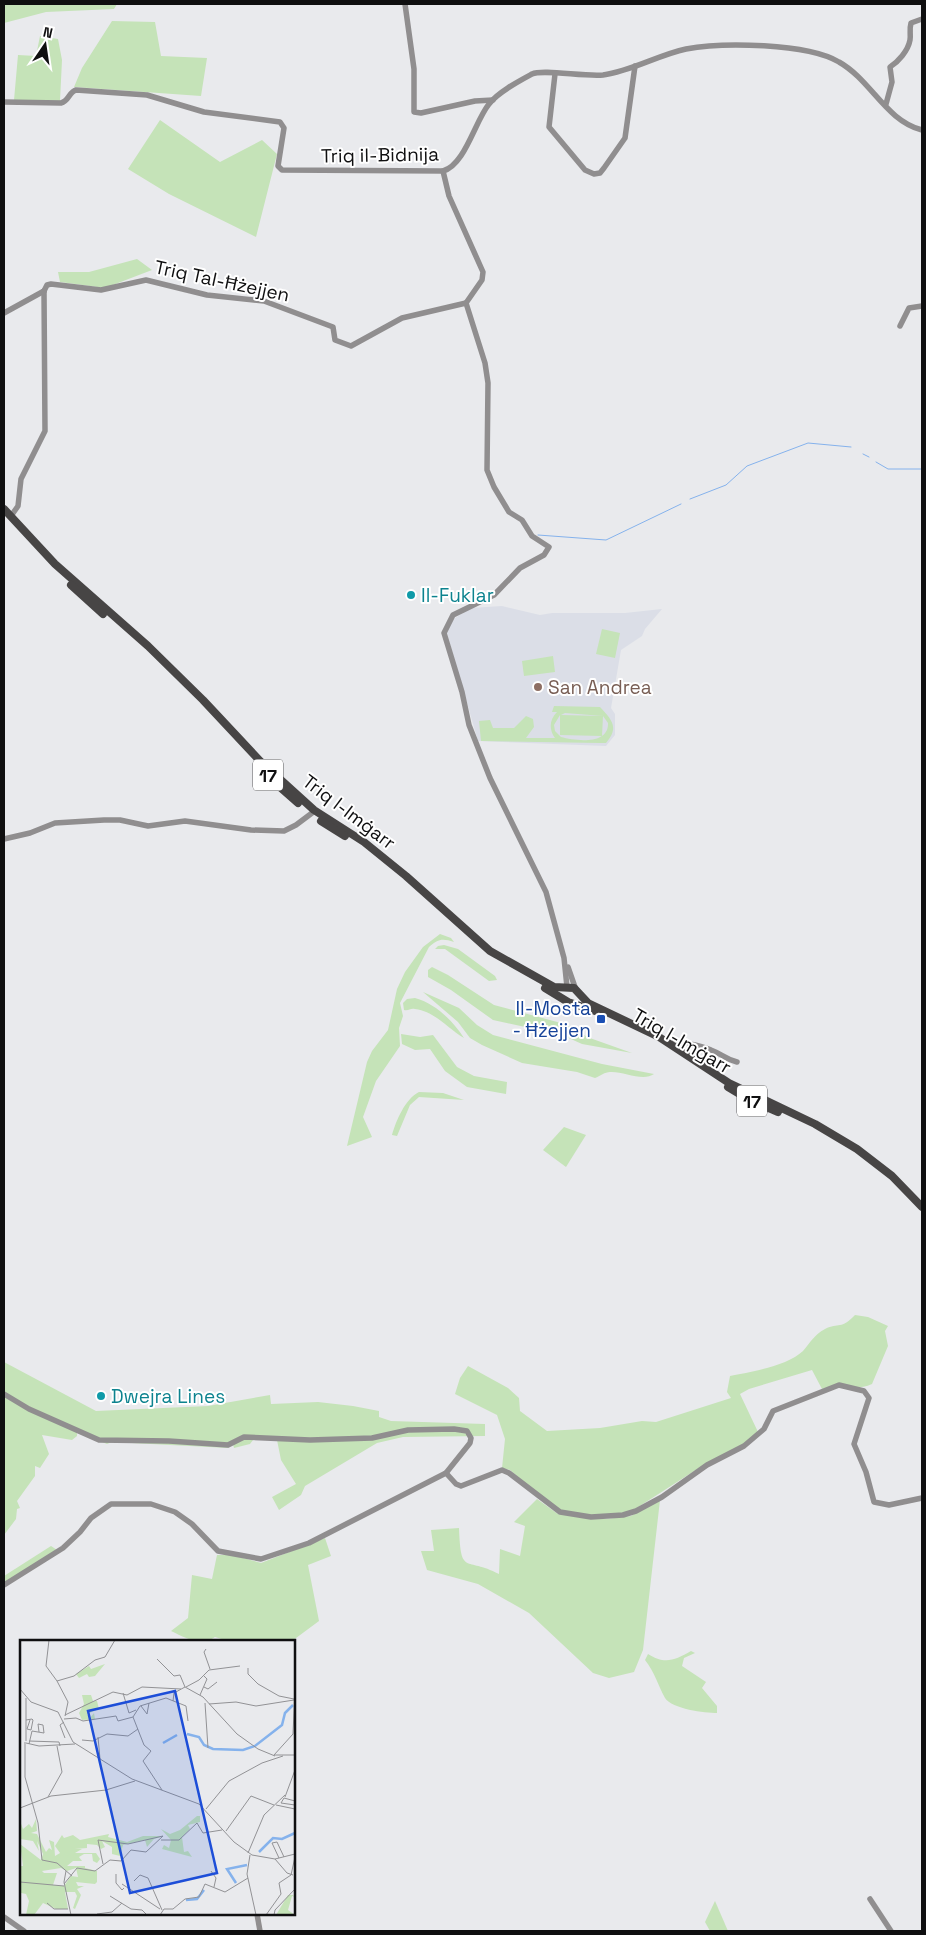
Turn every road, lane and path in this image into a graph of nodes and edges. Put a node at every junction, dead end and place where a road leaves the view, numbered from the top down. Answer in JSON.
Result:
{"nodes":[{"id":1,"x":405,"y":4,"type":"edge"},
{"id":2,"x":922,"y":19,"type":"edge"},
{"id":3,"x":635,"y":66,"type":"junction"},
{"id":4,"x":555,"y":74,"type":"junction"},
{"id":5,"x":492,"y":100,"type":"junction"},
{"id":6,"x":4,"y":102,"type":"edge"},
{"id":7,"x":886,"y":104,"type":"junction"},
{"id":8,"x":922,"y":130,"type":"edge"},
{"id":9,"x":443,"y":171,"type":"junction"},
{"id":10,"x":44,"y":291,"type":"junction"},
{"id":11,"x":466,"y":303,"type":"junction"},
{"id":12,"x":922,"y":306,"type":"edge"},
{"id":13,"x":4,"y":313,"type":"edge"},
{"id":14,"x":900,"y":326,"type":"dead end"},
{"id":15,"x":4,"y":510,"type":"edge"},
{"id":16,"x":7,"y":516,"type":"edge"},
{"id":17,"x":312,"y":813,"type":"junction"},
{"id":18,"x":4,"y":839,"type":"edge"},
{"id":19,"x":564,"y":958,"type":"junction"},
{"id":20,"x":567,"y":978,"type":"junction"},
{"id":21,"x":549,"y":984,"type":"junction"},
{"id":22,"x":566,"y":987,"type":"junction"},
{"id":23,"x":577,"y":992,"type":"junction"},
{"id":24,"x":563,"y":998,"type":"junction"},
{"id":25,"x":572,"y":1003,"type":"junction"},
{"id":26,"x":672,"y":1044,"type":"junction"},
{"id":27,"x":737,"y":1062,"type":"dead end"},
{"id":28,"x":922,"y":1207,"type":"edge"},
{"id":29,"x":922,"y":1212,"type":"edge"},
{"id":30,"x":4,"y":1394,"type":"edge"},
{"id":31,"x":447,"y":1474,"type":"junction"},
{"id":32,"x":922,"y":1498,"type":"edge"},
{"id":33,"x":4,"y":1585,"type":"edge"},
{"id":34,"x":870,"y":1899,"type":"dead end"},
{"id":35,"x":257,"y":1915,"type":"edge"},
{"id":36,"x":4,"y":1917,"type":"edge"},
{"id":37,"x":24,"y":1931,"type":"edge"},
{"id":38,"x":260,"y":1931,"type":"edge"},
{"id":39,"x":891,"y":1931,"type":"edge"}],
"edges":[{"from":1,"to":5,"type":"street"},
{"from":2,"to":7,"type":"street"},
{"from":3,"to":4,"type":"street","name":"Triq il-Bidnija"},
{"from":3,"to":4,"type":"street"},
{"from":3,"to":7,"type":"street","name":"Triq il-Bidnija"},
{"from":4,"to":5,"type":"street","name":"Triq il-Bidnija"},
{"from":5,"to":9,"type":"street","name":"Triq il-Bidnija"},
{"from":6,"to":9,"type":"street","name":"Triq il-Bidnija"},
{"from":7,"to":8,"type":"street","name":"Triq il-Bidnija"},
{"from":9,"to":11,"type":"street"},
{"from":10,"to":11,"type":"street","name":"Triq Tal-Ħżejjen"},
{"from":10,"to":13,"type":"street"},
{"from":10,"to":16,"type":"street"},
{"from":11,"to":19,"type":"street"},
{"from":12,"to":14,"type":"street"},
{"from":15,"to":16,"type":"main road","name":"Triq l-Imġarr","number":"17"},
{"from":16,"to":17,"type":"main road","name":"Triq l-Imġarr","number":"17"},
{"from":16,"to":21,"type":"main road","name":"Triq l-Imġarr","number":"17"},
{"from":17,"to":18,"type":"street"},
{"from":17,"to":24,"type":"main road","name":"Triq l-Imġarr","number":"17"},
{"from":19,"to":20,"type":"street"},
{"from":19,"to":23,"type":"street"},
{"from":20,"to":21,"type":"street"},
{"from":20,"to":22,"type":"street"},
{"from":21,"to":22,"type":"main road","name":"Triq l-Imġarr","number":"17"},
{"from":22,"to":23,"type":"main road","name":"Triq l-Imġarr","number":"17"},
{"from":22,"to":24,"type":"main road"},
{"from":23,"to":25,"type":"main road"},
{"from":23,"to":26,"type":"main road","name":"Triq l-Imġarr","number":"17"},
{"from":24,"to":25,"type":"main road","name":"Triq l-Imġarr"},
{"from":25,"to":29,"type":"main road","name":"Triq l-Imġarr","number":"17"},
{"from":26,"to":27,"type":"street"},
{"from":26,"to":28,"type":"main road","name":"Triq l-Imġarr","number":"17"},
{"from":30,"to":31,"type":"street"},
{"from":31,"to":32,"type":"street"},
{"from":31,"to":33,"type":"street"},
{"from":34,"to":39,"type":"street"},
{"from":35,"to":38,"type":"street"},
{"from":36,"to":37,"type":"street"}]}
